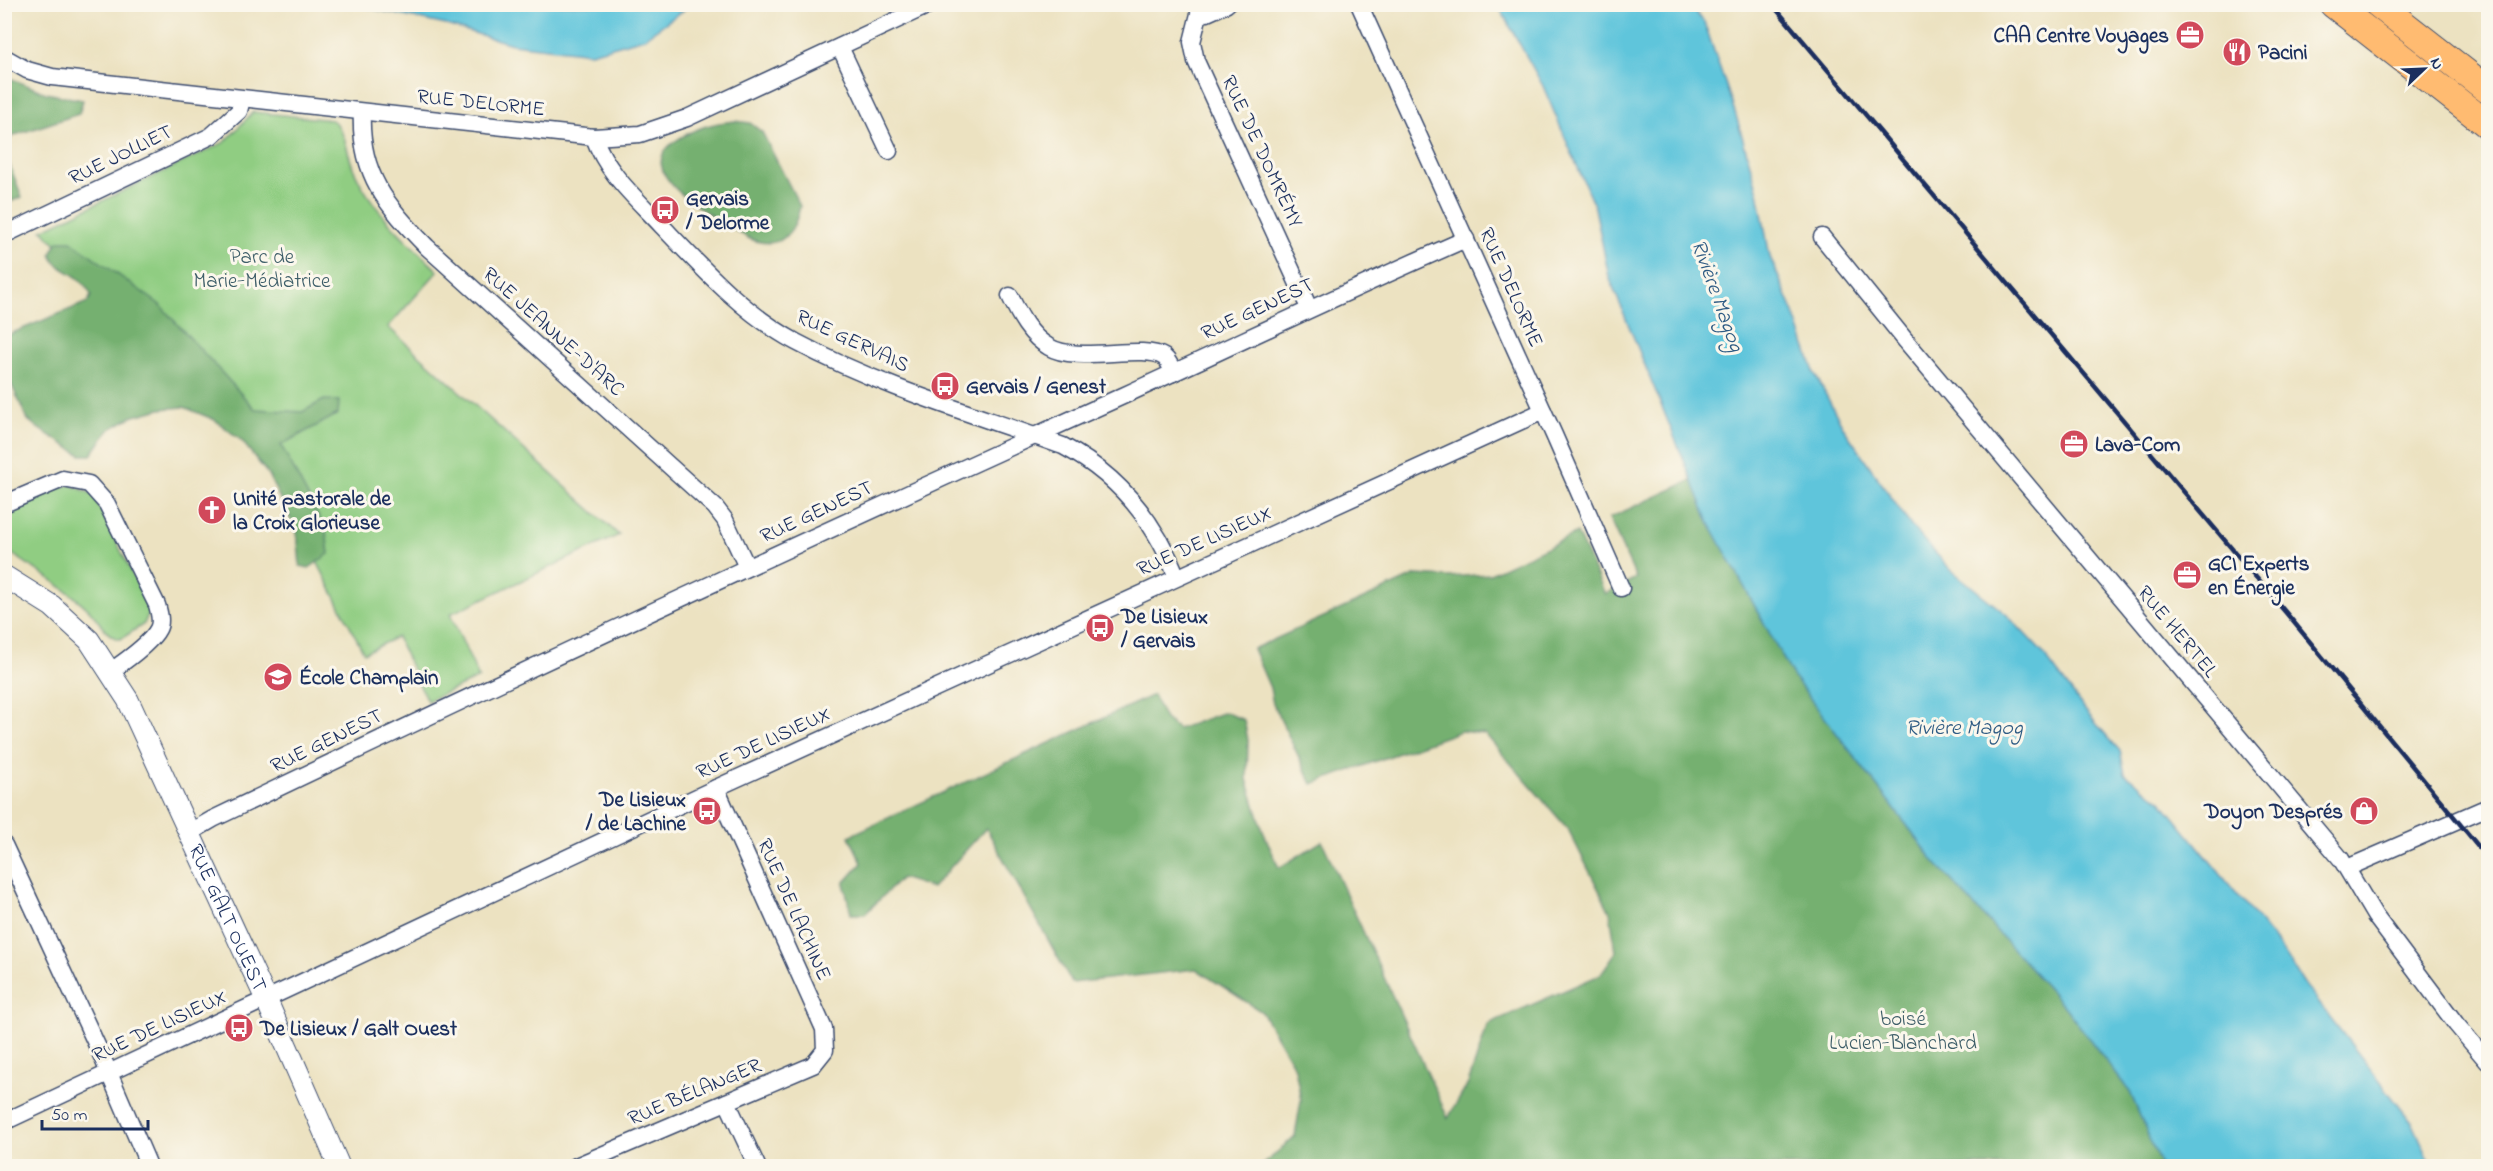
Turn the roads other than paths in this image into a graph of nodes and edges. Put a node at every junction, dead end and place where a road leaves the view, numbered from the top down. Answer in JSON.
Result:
{"nodes":[{"id":1,"x":931,"y":4,"type":"edge"},
{"id":2,"x":1227,"y":4,"type":"edge"},
{"id":3,"x":1359,"y":4,"type":"edge"},
{"id":4,"x":2333,"y":4,"type":"edge"},
{"id":5,"x":2378,"y":4,"type":"edge"},
{"id":6,"x":1197,"y":7,"type":"edge"},
{"id":7,"x":840,"y":47,"type":"junction"},
{"id":8,"x":4,"y":57,"type":"edge"},
{"id":9,"x":2488,"y":90,"type":"edge"},
{"id":10,"x":242,"y":99,"type":"junction"},
{"id":11,"x":362,"y":112,"type":"junction"},
{"id":12,"x":2488,"y":125,"type":"edge"},
{"id":13,"x":594,"y":137,"type":"junction"},
{"id":14,"x":889,"y":151,"type":"dead end"},
{"id":15,"x":4,"y":235,"type":"edge"},
{"id":16,"x":1822,"y":237,"type":"dead end"},
{"id":17,"x":1466,"y":239,"type":"junction"},
{"id":18,"x":1010,"y":296,"type":"dead end"},
{"id":19,"x":1309,"y":308,"type":"junction"},
{"id":20,"x":1173,"y":373,"type":"junction"},
{"id":21,"x":1543,"y":411,"type":"junction"},
{"id":22,"x":1035,"y":436,"type":"junction"},
{"id":23,"x":4,"y":504,"type":"edge"},
{"id":24,"x":747,"y":567,"type":"junction"},
{"id":25,"x":4,"y":576,"type":"edge"},
{"id":26,"x":1177,"y":577,"type":"junction"},
{"id":27,"x":1621,"y":588,"type":"dead end"},
{"id":28,"x":111,"y":671,"type":"junction"},
{"id":29,"x":717,"y":788,"type":"junction"},
{"id":30,"x":2488,"y":807,"type":"edge"},
{"id":31,"x":189,"y":833,"type":"junction"},
{"id":32,"x":4,"y":845,"type":"edge"},
{"id":33,"x":2347,"y":868,"type":"junction"},
{"id":34,"x":266,"y":999,"type":"junction"},
{"id":35,"x":825,"y":1050,"type":"joint"},
{"id":36,"x":2488,"y":1062,"type":"edge"},
{"id":37,"x":109,"y":1074,"type":"junction"},
{"id":38,"x":727,"y":1102,"type":"junction"},
{"id":39,"x":4,"y":1122,"type":"edge"},
{"id":40,"x":149,"y":1167,"type":"edge"},
{"id":41,"x":339,"y":1167,"type":"edge"},
{"id":42,"x":576,"y":1167,"type":"edge"},
{"id":43,"x":757,"y":1167,"type":"edge"}],
"edges":[{"from":1,"to":7,"type":"street","name":"RUE DELORME"},
{"from":2,"to":6,"type":"street"},
{"from":3,"to":17,"type":"street","name":"RUE DELORME"},
{"from":4,"to":12,"type":"main road"},
{"from":5,"to":9,"type":"main road"},
{"from":6,"to":19,"type":"street","name":"RUE DE DOMRÉMY"},
{"from":7,"to":13,"type":"street","name":"RUE DELORME"},
{"from":7,"to":14,"type":"street"},
{"from":8,"to":10,"type":"street","name":"RUE DELORME"},
{"from":10,"to":11,"type":"street","name":"RUE DELORME"},
{"from":10,"to":15,"type":"street","name":"RUE JOLLIET"},
{"from":11,"to":13,"type":"street","name":"RUE DELORME"},
{"from":11,"to":24,"type":"street","name":"RUE JEANNE-D'ARC"},
{"from":13,"to":22,"type":"street","name":"RUE GERVAIS"},
{"from":16,"to":33,"type":"street","name":"RUE HERTEL"},
{"from":17,"to":19,"type":"street","name":"RUE GENEST"},
{"from":17,"to":21,"type":"street","name":"RUE DELORME"},
{"from":18,"to":20,"type":"street"},
{"from":19,"to":20,"type":"street","name":"RUE GENEST"},
{"from":20,"to":22,"type":"street","name":"RUE GENEST"},
{"from":21,"to":26,"type":"street","name":"RUE DE LISIEUX"},
{"from":21,"to":27,"type":"street","name":"RUE DELORME"},
{"from":22,"to":24,"type":"street","name":"RUE GENEST"},
{"from":22,"to":26,"type":"street","name":"RUE GERVAIS"},
{"from":23,"to":28,"type":"street"},
{"from":24,"to":31,"type":"street","name":"RUE GENEST"},
{"from":25,"to":28,"type":"street","name":"RUE GALT OUEST"},
{"from":26,"to":29,"type":"street","name":"RUE DE LISIEUX"},
{"from":28,"to":31,"type":"street","name":"RUE GALT OUEST"},
{"from":29,"to":34,"type":"street","name":"RUE DE LISIEUX"},
{"from":29,"to":35,"type":"street","name":"RUE DE LACHINE"},
{"from":30,"to":33,"type":"street"},
{"from":31,"to":34,"type":"street","name":"RUE GALT OUEST"},
{"from":32,"to":37,"type":"street"},
{"from":33,"to":36,"type":"street","name":"RUE HERTEL"},
{"from":34,"to":37,"type":"street","name":"RUE DE LISIEUX"},
{"from":34,"to":41,"type":"street","name":"RUE GALT OUEST"},
{"from":35,"to":38,"type":"street","name":"RUE BÉLANGER"},
{"from":37,"to":39,"type":"street","name":"RUE DE LISIEUX"},
{"from":37,"to":40,"type":"street"},
{"from":38,"to":42,"type":"street","name":"RUE BÉLANGER"},
{"from":38,"to":43,"type":"street"}]}
